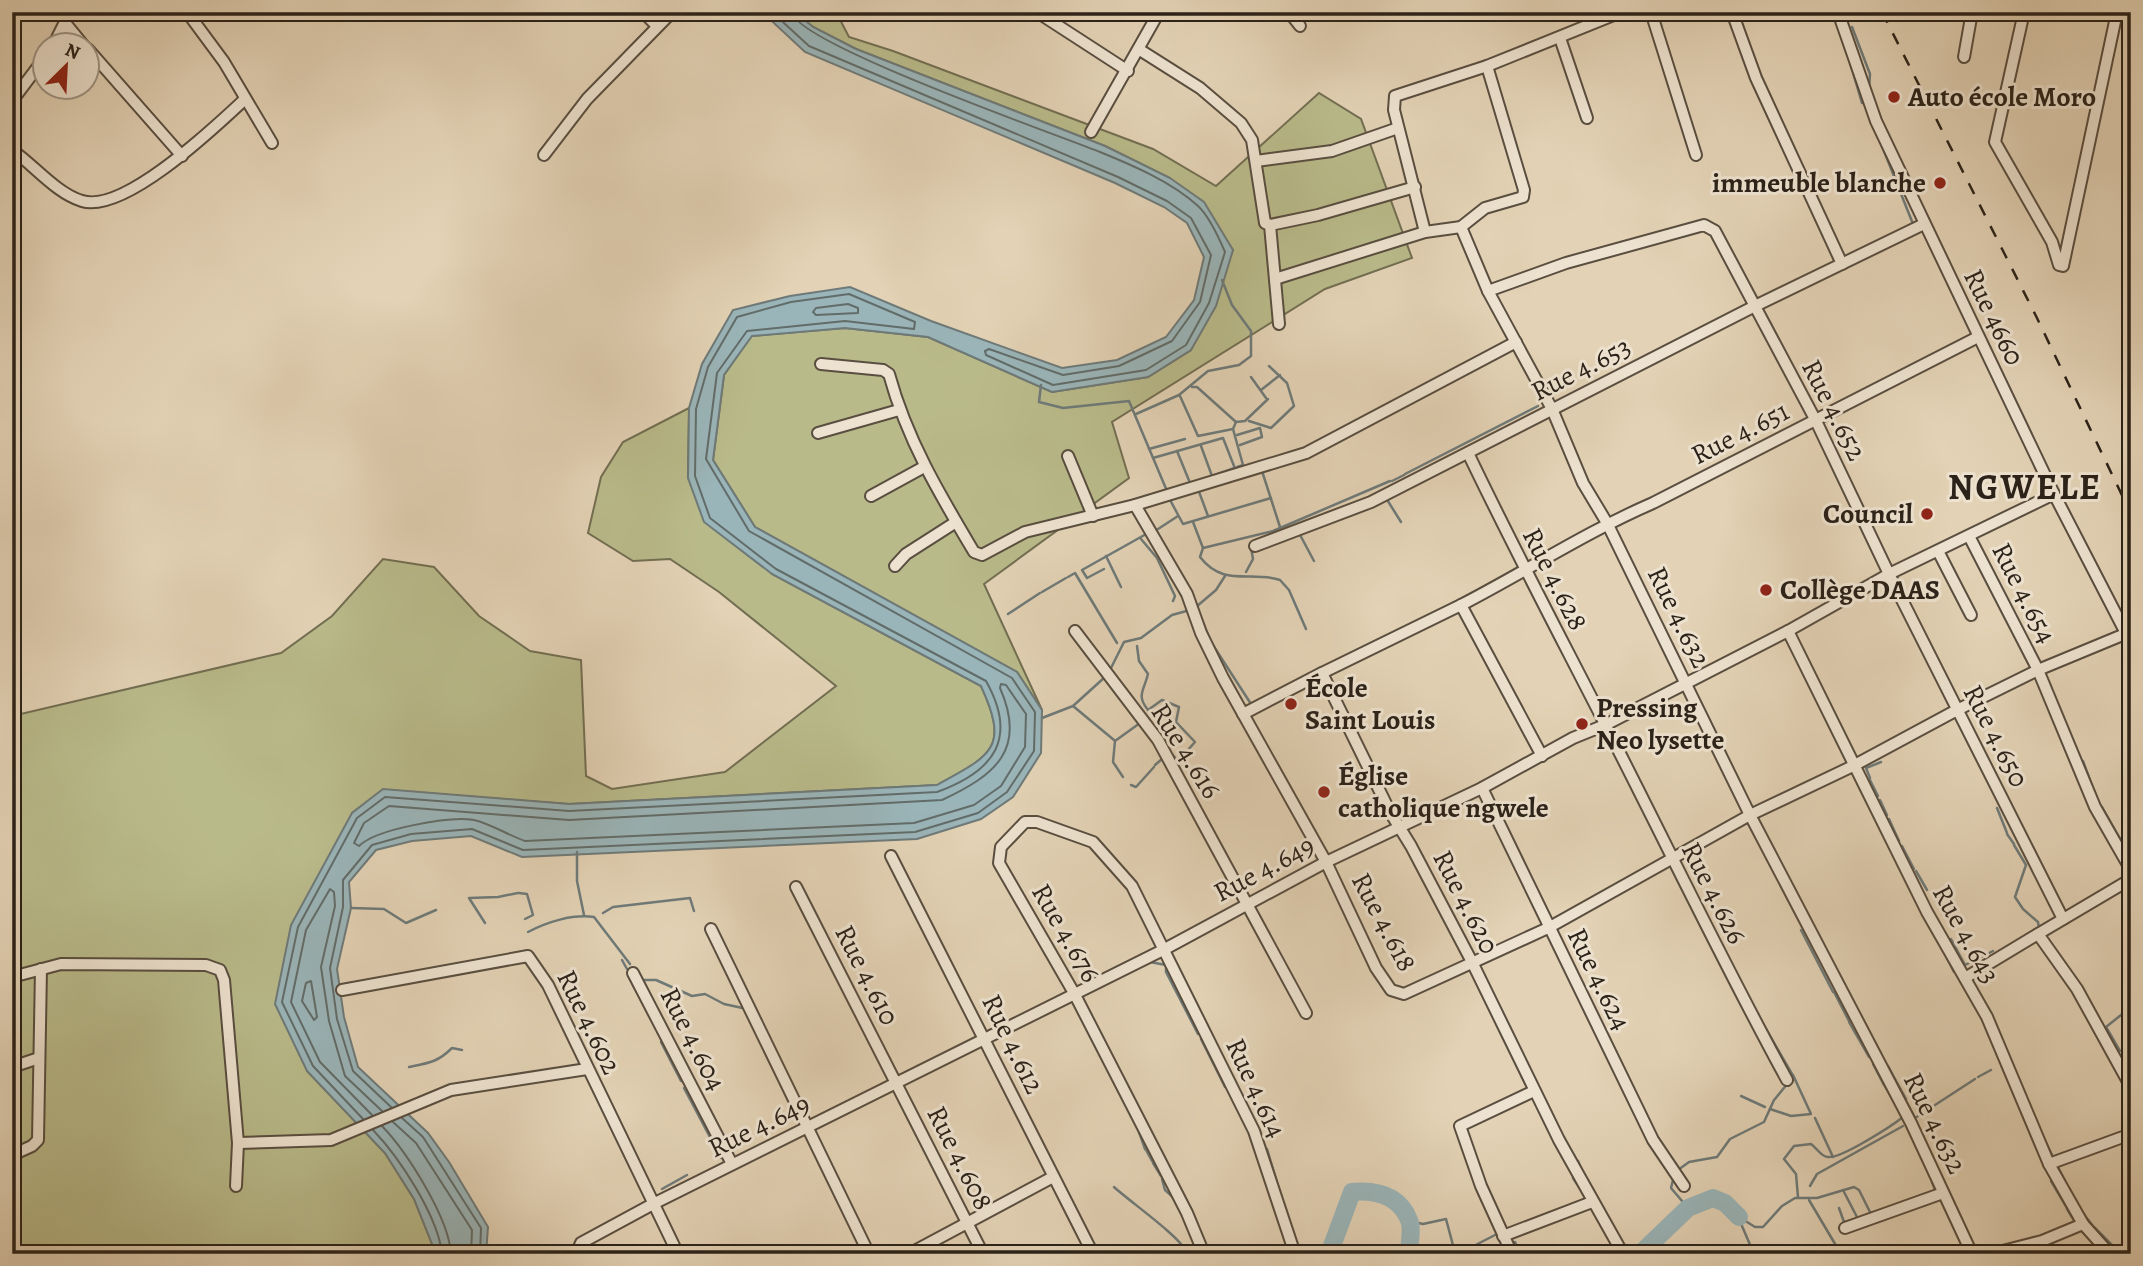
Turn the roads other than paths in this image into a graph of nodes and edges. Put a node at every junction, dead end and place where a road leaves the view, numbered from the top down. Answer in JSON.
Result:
{"nodes":[{"id":1,"x":70,"y":12,"type":"edge"},
{"id":2,"x":187,"y":12,"type":"edge"},
{"id":3,"x":643,"y":12,"type":"edge"},
{"id":4,"x":672,"y":12,"type":"edge"},
{"id":5,"x":1037,"y":12,"type":"edge"},
{"id":6,"x":1159,"y":12,"type":"edge"},
{"id":7,"x":1289,"y":12,"type":"edge"},
{"id":8,"x":1621,"y":12,"type":"edge"},
{"id":9,"x":1651,"y":12,"type":"edge"},
{"id":10,"x":1732,"y":12,"type":"edge"},
{"id":11,"x":1838,"y":12,"type":"edge"},
{"id":12,"x":1972,"y":12,"type":"edge"},
{"id":13,"x":2024,"y":12,"type":"edge"},
{"id":14,"x":2117,"y":12,"type":"edge"},
{"id":15,"x":66,"y":24,"type":"junction"},
{"id":16,"x":657,"y":26,"type":"junction"},
{"id":17,"x":1300,"y":26,"type":"dead end"},
{"id":18,"x":61,"y":32,"type":"edge"},
{"id":19,"x":73,"y":32,"type":"edge"},
{"id":20,"x":1560,"y":38,"type":"junction"},
{"id":21,"x":1140,"y":50,"type":"junction"},
{"id":22,"x":1965,"y":57,"type":"dead end"},
{"id":23,"x":102,"y":65,"type":"edge"},
{"id":24,"x":1487,"y":66,"type":"junction"},
{"id":25,"x":1128,"y":71,"type":"junction"},
{"id":26,"x":32,"y":75,"type":"edge"},
{"id":27,"x":244,"y":100,"type":"junction"},
{"id":28,"x":12,"y":101,"type":"edge"},
{"id":29,"x":1587,"y":118,"type":"dead end"},
{"id":30,"x":1398,"y":128,"type":"junction"},
{"id":31,"x":1091,"y":132,"type":"dead end"},
{"id":32,"x":272,"y":144,"type":"dead end"},
{"id":33,"x":12,"y":150,"type":"edge"},
{"id":34,"x":544,"y":155,"type":"dead end"},
{"id":35,"x":1696,"y":155,"type":"dead end"},
{"id":36,"x":182,"y":156,"type":"junction"},
{"id":37,"x":1256,"y":162,"type":"junction"},
{"id":38,"x":1415,"y":187,"type":"junction"},
{"id":39,"x":1924,"y":224,"type":"junction"},
{"id":40,"x":1270,"y":225,"type":"junction"},
{"id":41,"x":1461,"y":227,"type":"junction"},
{"id":42,"x":1425,"y":232,"type":"junction"},
{"id":43,"x":1842,"y":264,"type":"junction"},
{"id":44,"x":1275,"y":279,"type":"junction"},
{"id":45,"x":1488,"y":291,"type":"junction"},
{"id":46,"x":1753,"y":307,"type":"junction"},
{"id":47,"x":1279,"y":324,"type":"dead end"},
{"id":48,"x":1978,"y":337,"type":"junction"},
{"id":49,"x":1516,"y":342,"type":"junction"},
{"id":50,"x":821,"y":364,"type":"dead end"},
{"id":51,"x":1552,"y":409,"type":"junction"},
{"id":52,"x":899,"y":410,"type":"junction"},
{"id":53,"x":1815,"y":421,"type":"junction"},
{"id":54,"x":818,"y":433,"type":"dead end"},
{"id":55,"x":1468,"y":453,"type":"junction"},
{"id":56,"x":1068,"y":456,"type":"dead end"},
{"id":57,"x":924,"y":467,"type":"junction"},
{"id":58,"x":2054,"y":494,"type":"junction"},
{"id":59,"x":871,"y":496,"type":"dead end"},
{"id":60,"x":1135,"y":505,"type":"junction"},
{"id":61,"x":1093,"y":516,"type":"junction"},
{"id":62,"x":956,"y":522,"type":"junction"},
{"id":63,"x":1607,"y":523,"type":"junction"},
{"id":64,"x":1969,"y":536,"type":"junction"},
{"id":65,"x":1255,"y":547,"type":"dead end"},
{"id":66,"x":1938,"y":551,"type":"junction"},
{"id":67,"x":895,"y":566,"type":"dead end"},
{"id":68,"x":1525,"y":572,"type":"junction"},
{"id":69,"x":1889,"y":574,"type":"junction"},
{"id":70,"x":1461,"y":605,"type":"junction"},
{"id":71,"x":1971,"y":615,"type":"dead end"},
{"id":72,"x":1075,"y":631,"type":"dead end"},
{"id":73,"x":1788,"y":631,"type":"junction"},
{"id":74,"x":2128,"y":638,"type":"edge"},
{"id":75,"x":2038,"y":670,"type":"junction"},
{"id":76,"x":1322,"y":673,"type":"junction"},
{"id":77,"x":1686,"y":684,"type":"junction"},
{"id":78,"x":1957,"y":710,"type":"junction"},
{"id":79,"x":1243,"y":714,"type":"junction"},
{"id":80,"x":1605,"y":725,"type":"junction"},
{"id":81,"x":1542,"y":756,"type":"junction"},
{"id":82,"x":1853,"y":766,"type":"junction"},
{"id":83,"x":1482,"y":788,"type":"junction"},
{"id":84,"x":1750,"y":816,"type":"junction"},
{"id":85,"x":1399,"y":826,"type":"junction"},
{"id":86,"x":891,"y":856,"type":"dead end"},
{"id":87,"x":1672,"y":859,"type":"junction"},
{"id":88,"x":1326,"y":862,"type":"junction"},
{"id":89,"x":2131,"y":870,"type":"edge"},
{"id":90,"x":2131,"y":879,"type":"edge"},
{"id":91,"x":796,"y":887,"type":"dead end"},
{"id":92,"x":1247,"y":902,"type":"junction"},
{"id":93,"x":2063,"y":919,"type":"junction"},
{"id":94,"x":1548,"y":928,"type":"junction"},
{"id":95,"x":711,"y":929,"type":"dead end"},
{"id":96,"x":2038,"y":934,"type":"junction"},
{"id":97,"x":1163,"y":950,"type":"junction"},
{"id":98,"x":1472,"y":962,"type":"junction"},
{"id":99,"x":41,"y":969,"type":"junction"},
{"id":100,"x":633,"y":972,"type":"dead end"},
{"id":101,"x":12,"y":977,"type":"edge"},
{"id":102,"x":1965,"y":978,"type":"junction"},
{"id":103,"x":342,"y":990,"type":"dead end"},
{"id":104,"x":1074,"y":993,"type":"junction"},
{"id":105,"x":1306,"y":1013,"type":"dead end"},
{"id":106,"x":985,"y":1037,"type":"junction"},
{"id":107,"x":39,"y":1058,"type":"junction"},
{"id":108,"x":12,"y":1067,"type":"edge"},
{"id":109,"x":587,"y":1069,"type":"junction"},
{"id":110,"x":1787,"y":1080,"type":"dead end"},
{"id":111,"x":896,"y":1083,"type":"junction"},
{"id":112,"x":2131,"y":1087,"type":"edge"},
{"id":113,"x":1534,"y":1091,"type":"junction"},
{"id":114,"x":808,"y":1127,"type":"junction"},
{"id":115,"x":2131,"y":1134,"type":"edge"},
{"id":116,"x":238,"y":1143,"type":"junction"},
{"id":117,"x":12,"y":1155,"type":"edge"},
{"id":118,"x":732,"y":1164,"type":"junction"},
{"id":119,"x":2049,"y":1164,"type":"junction"},
{"id":120,"x":1053,"y":1177,"type":"junction"},
{"id":121,"x":236,"y":1186,"type":"dead end"},
{"id":122,"x":1684,"y":1186,"type":"dead end"},
{"id":123,"x":1943,"y":1193,"type":"junction"},
{"id":124,"x":1592,"y":1202,"type":"junction"},
{"id":125,"x":653,"y":1204,"type":"junction"},
{"id":126,"x":968,"y":1224,"type":"junction"},
{"id":127,"x":2083,"y":1224,"type":"junction"},
{"id":128,"x":1846,"y":1228,"type":"dead end"},
{"id":129,"x":1503,"y":1236,"type":"junction"},
{"id":130,"x":1294,"y":1251,"type":"dead end"},
{"id":131,"x":576,"y":1254,"type":"edge"},
{"id":132,"x":677,"y":1254,"type":"edge"},
{"id":133,"x":869,"y":1254,"type":"edge"},
{"id":134,"x":909,"y":1254,"type":"edge"},
{"id":135,"x":983,"y":1254,"type":"edge"},
{"id":136,"x":1093,"y":1254,"type":"edge"},
{"id":137,"x":1204,"y":1254,"type":"edge"},
{"id":138,"x":1513,"y":1254,"type":"edge"},
{"id":139,"x":1623,"y":1254,"type":"edge"},
{"id":140,"x":1972,"y":1254,"type":"edge"},
{"id":141,"x":1991,"y":1254,"type":"edge"},
{"id":142,"x":2110,"y":1254,"type":"edge"}],
"edges":[{"from":1,"to":15,"type":"street"},
{"from":2,"to":27,"type":"street"},
{"from":3,"to":16,"type":"street"},
{"from":4,"to":16,"type":"street"},
{"from":5,"to":25,"type":"street"},
{"from":6,"to":21,"type":"street"},
{"from":7,"to":17,"type":"street"},
{"from":8,"to":20,"type":"street"},
{"from":9,"to":35,"type":"street"},
{"from":10,"to":43,"type":"street"},
{"from":11,"to":39,"type":"street","name":"Rue 4660"},
{"from":12,"to":22,"type":"street"},
{"from":13,"to":14,"type":"street"},
{"from":15,"to":18,"type":"street"},
{"from":15,"to":19,"type":"street"},
{"from":16,"to":34,"type":"street"},
{"from":20,"to":24,"type":"street"},
{"from":20,"to":29,"type":"street"},
{"from":21,"to":25,"type":"street"},
{"from":21,"to":37,"type":"street"},
{"from":23,"to":36,"type":"street"},
{"from":24,"to":30,"type":"street"},
{"from":24,"to":41,"type":"street"},
{"from":25,"to":31,"type":"street"},
{"from":26,"to":28,"type":"street"},
{"from":27,"to":32,"type":"street"},
{"from":27,"to":36,"type":"street"},
{"from":30,"to":37,"type":"street"},
{"from":30,"to":38,"type":"street"},
{"from":33,"to":36,"type":"street"},
{"from":37,"to":40,"type":"street"},
{"from":38,"to":40,"type":"street"},
{"from":38,"to":42,"type":"street"},
{"from":39,"to":43,"type":"street","name":"Rue 4.653"},
{"from":39,"to":48,"type":"street","name":"Rue 4660"},
{"from":40,"to":44,"type":"street"},
{"from":41,"to":42,"type":"street"},
{"from":41,"to":45,"type":"street","name":"Rue 4.632"},
{"from":42,"to":44,"type":"street"},
{"from":43,"to":46,"type":"street","name":"Rue 4.653"},
{"from":44,"to":47,"type":"street"},
{"from":45,"to":46,"type":"street"},
{"from":45,"to":49,"type":"street","name":"Rue 4.632"},
{"from":46,"to":51,"type":"street","name":"Rue 4.653"},
{"from":46,"to":53,"type":"street","name":"Rue 4.652"},
{"from":48,"to":53,"type":"street","name":"Rue 4.651"},
{"from":48,"to":58,"type":"street","name":"Rue 4660"},
{"from":49,"to":51,"type":"street","name":"Rue 4.632"},
{"from":49,"to":60,"type":"street"},
{"from":50,"to":52,"type":"street"},
{"from":51,"to":55,"type":"street","name":"Rue 4.653"},
{"from":51,"to":63,"type":"street","name":"Rue 4.632"},
{"from":52,"to":54,"type":"street"},
{"from":52,"to":57,"type":"street"},
{"from":53,"to":63,"type":"street","name":"Rue 4.651"},
{"from":53,"to":69,"type":"street","name":"Rue 4.652"},
{"from":55,"to":65,"type":"street","name":"Rue 4.653"},
{"from":55,"to":68,"type":"street","name":"Rue 4.628"},
{"from":56,"to":61,"type":"street"},
{"from":57,"to":59,"type":"street"},
{"from":57,"to":62,"type":"street"},
{"from":58,"to":64,"type":"street","name":"Rue 4.649"},
{"from":58,"to":74,"type":"street","name":"Rue 4660"},
{"from":60,"to":61,"type":"street"},
{"from":60,"to":79,"type":"street","name":"Rue 4.618"},
{"from":61,"to":62,"type":"street"},
{"from":62,"to":67,"type":"street"},
{"from":63,"to":68,"type":"street","name":"Rue 4.651"},
{"from":63,"to":77,"type":"street","name":"Rue 4.632"},
{"from":64,"to":66,"type":"street","name":"Rue 4.649"},
{"from":64,"to":75,"type":"street","name":"Rue 4.654"},
{"from":66,"to":69,"type":"street","name":"Rue 4.649"},
{"from":66,"to":71,"type":"street"},
{"from":68,"to":70,"type":"street","name":"Rue 4.651"},
{"from":68,"to":80,"type":"street","name":"Rue 4.628"},
{"from":69,"to":73,"type":"street","name":"Rue 4.649"},
{"from":69,"to":78,"type":"street","name":"Rue 4.650"},
{"from":70,"to":76,"type":"street"},
{"from":70,"to":81,"type":"street"},
{"from":72,"to":92,"type":"street","name":"Rue 4.616"},
{"from":73,"to":77,"type":"street","name":"Rue 4.649"},
{"from":73,"to":82,"type":"street","name":"Rue 4.643"},
{"from":74,"to":75,"type":"street","name":"Rue 4.618"},
{"from":75,"to":78,"type":"street","name":"Rue 4.618"},
{"from":75,"to":89,"type":"street","name":"Rue 4.654"},
{"from":76,"to":79,"type":"street"},
{"from":76,"to":85,"type":"street","name":"Rue 4.620"},
{"from":77,"to":80,"type":"street","name":"Rue 4.649"},
{"from":77,"to":84,"type":"street","name":"Rue 4.632"},
{"from":78,"to":82,"type":"street","name":"Rue 4.618"},
{"from":78,"to":93,"type":"street","name":"Rue 4.650"},
{"from":79,"to":88,"type":"street","name":"Rue 4.618"},
{"from":80,"to":81,"type":"street","name":"Rue 4.649"},
{"from":80,"to":87,"type":"street","name":"Rue 4.626"},
{"from":81,"to":83,"type":"street","name":"Rue 4.649"},
{"from":82,"to":84,"type":"street","name":"Rue 4.618"},
{"from":82,"to":102,"type":"street","name":"Rue 4.643"},
{"from":83,"to":85,"type":"street","name":"Rue 4.649"},
{"from":83,"to":94,"type":"street","name":"Rue 4.624"},
{"from":84,"to":87,"type":"street","name":"Rue 4.618"},
{"from":84,"to":123,"type":"street","name":"Rue 4.632"},
{"from":85,"to":88,"type":"street","name":"Rue 4.649"},
{"from":85,"to":98,"type":"street","name":"Rue 4.620"},
{"from":86,"to":106,"type":"street","name":"Rue 4.612"},
{"from":87,"to":94,"type":"street","name":"Rue 4.618"},
{"from":87,"to":110,"type":"street","name":"Rue 4.626"},
{"from":88,"to":92,"type":"street","name":"Rue 4.649"},
{"from":88,"to":98,"type":"street","name":"Rue 4.618"},
{"from":90,"to":93,"type":"street"},
{"from":91,"to":111,"type":"street","name":"Rue 4.610"},
{"from":92,"to":97,"type":"street","name":"Rue 4.649"},
{"from":92,"to":105,"type":"street","name":"Rue 4.616"},
{"from":93,"to":96,"type":"street"},
{"from":94,"to":98,"type":"street","name":"Rue 4.618"},
{"from":94,"to":122,"type":"street","name":"Rue 4.624"},
{"from":95,"to":114,"type":"street"},
{"from":96,"to":102,"type":"street"},
{"from":96,"to":112,"type":"street"},
{"from":97,"to":104,"type":"street","name":"Rue 4.649"},
{"from":97,"to":104,"type":"street","name":"Rue 4.676"},
{"from":97,"to":130,"type":"street","name":"Rue 4.614"},
{"from":98,"to":113,"type":"street","name":"Rue 4.620"},
{"from":99,"to":101,"type":"street"},
{"from":99,"to":107,"type":"street"},
{"from":99,"to":116,"type":"street"},
{"from":100,"to":118,"type":"street","name":"Rue 4.604"},
{"from":102,"to":119,"type":"street","name":"Rue 4.643"},
{"from":103,"to":109,"type":"street","name":"Rue 4.602"},
{"from":104,"to":106,"type":"street","name":"Rue 4.649"},
{"from":104,"to":137,"type":"street","name":"Rue 4.676"},
{"from":106,"to":111,"type":"street","name":"Rue 4.649"},
{"from":106,"to":120,"type":"street","name":"Rue 4.612"},
{"from":107,"to":108,"type":"street"},
{"from":107,"to":117,"type":"street"},
{"from":109,"to":116,"type":"street"},
{"from":109,"to":125,"type":"street","name":"Rue 4.602"},
{"from":111,"to":114,"type":"street","name":"Rue 4.649"},
{"from":111,"to":126,"type":"street","name":"Rue 4.608"},
{"from":113,"to":124,"type":"street","name":"Rue 4.620"},
{"from":113,"to":129,"type":"street"},
{"from":114,"to":118,"type":"street","name":"Rue 4.649"},
{"from":114,"to":133,"type":"street"},
{"from":115,"to":119,"type":"street"},
{"from":116,"to":121,"type":"street"},
{"from":118,"to":125,"type":"street","name":"Rue 4.649"},
{"from":119,"to":127,"type":"street","name":"Rue 4.643"},
{"from":120,"to":126,"type":"street"},
{"from":120,"to":136,"type":"street","name":"Rue 4.612"},
{"from":123,"to":128,"type":"street"},
{"from":123,"to":140,"type":"street","name":"Rue 4.632"},
{"from":124,"to":129,"type":"street"},
{"from":124,"to":139,"type":"street","name":"Rue 4.620"},
{"from":125,"to":131,"type":"street","name":"Rue 4.649"},
{"from":125,"to":132,"type":"street","name":"Rue 4.602"},
{"from":126,"to":134,"type":"street"},
{"from":126,"to":135,"type":"street","name":"Rue 4.608"},
{"from":127,"to":141,"type":"street"},
{"from":127,"to":142,"type":"street","name":"Rue 4.643"},
{"from":129,"to":138,"type":"street"}]}
